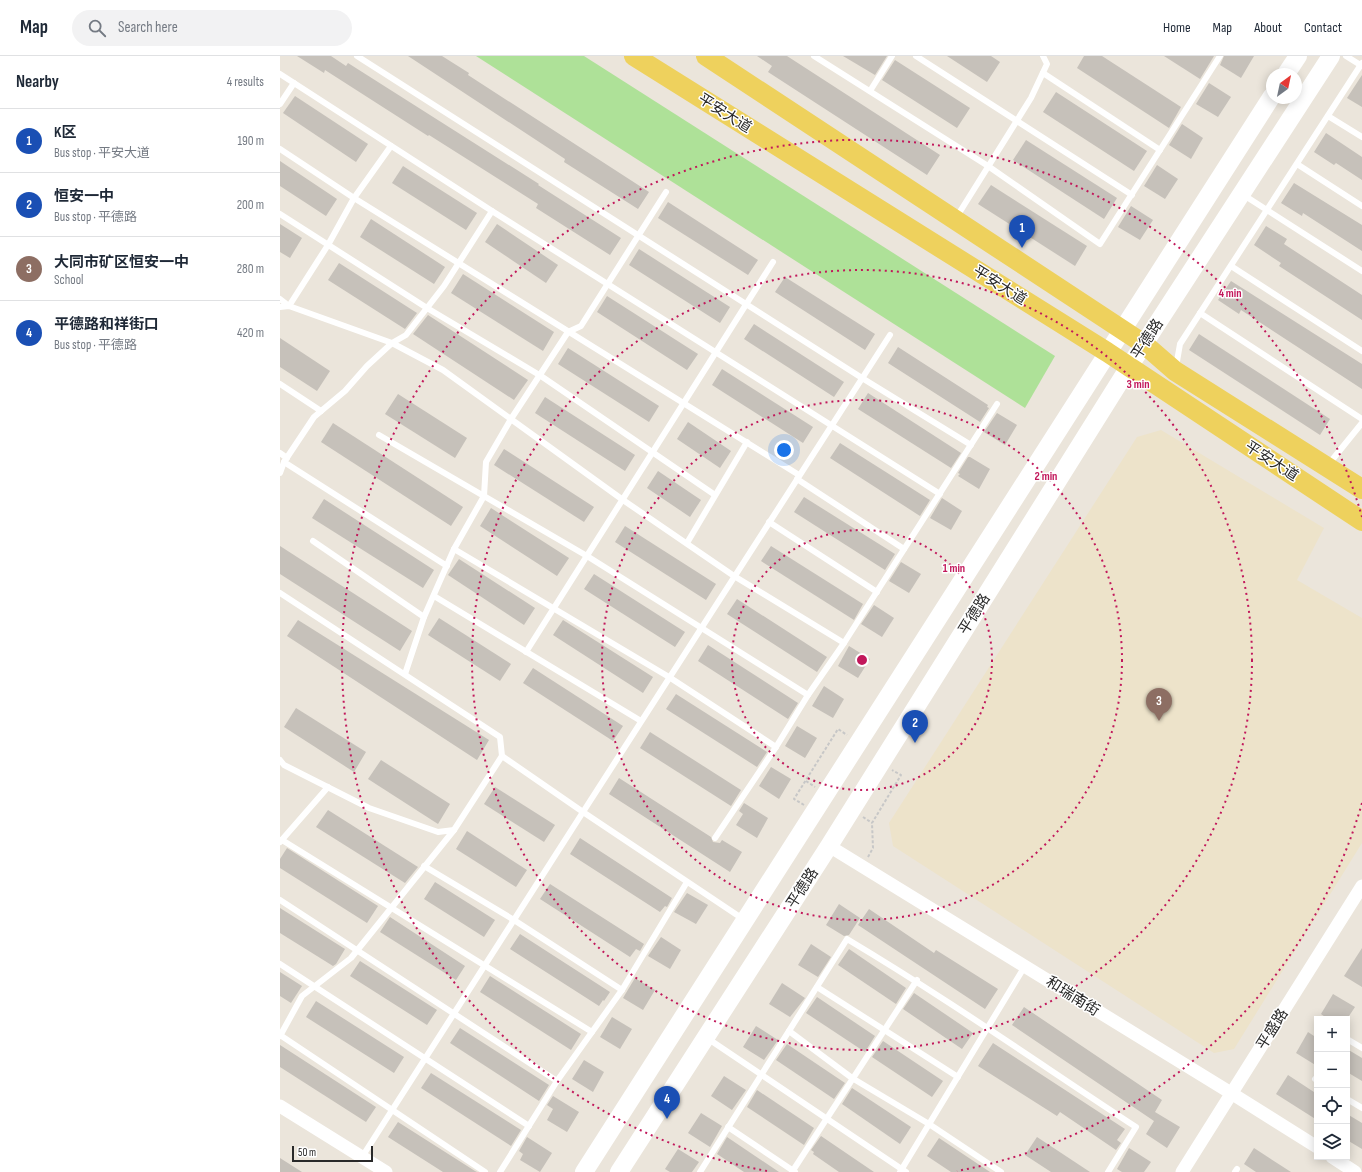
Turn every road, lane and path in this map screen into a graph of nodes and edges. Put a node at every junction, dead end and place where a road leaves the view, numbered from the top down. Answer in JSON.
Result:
{"nodes":[{"id":1,"x":357,"y":56,"type":"edge"},
{"id":2,"x":634,"y":56,"type":"edge"},
{"id":3,"x":706,"y":56,"type":"edge"},
{"id":4,"x":814,"y":56,"type":"edge"},
{"id":5,"x":892,"y":56,"type":"edge"},
{"id":6,"x":916,"y":56,"type":"edge"},
{"id":7,"x":1043,"y":56,"type":"edge"},
{"id":8,"x":1220,"y":56,"type":"edge"},
{"id":9,"x":1298,"y":56,"type":"edge"},
{"id":10,"x":1331,"y":56,"type":"edge"},
{"id":11,"x":1346,"y":56,"type":"edge"},
{"id":12,"x":1362,"y":65,"type":"edge"},
{"id":13,"x":1290,"y":68,"type":"edge"},
{"id":14,"x":1043,"y":73,"type":"junction"},
{"id":15,"x":280,"y":74,"type":"edge"},
{"id":16,"x":294,"y":83,"type":"junction"},
{"id":17,"x":870,"y":91,"type":"junction"},
{"id":18,"x":280,"y":104,"type":"edge"},
{"id":19,"x":1267,"y":104,"type":"edge"},
{"id":20,"x":1328,"y":116,"type":"junction"},
{"id":21,"x":1018,"y":120,"type":"junction"},
{"id":22,"x":1362,"y":137,"type":"edge"},
{"id":23,"x":391,"y":146,"type":"junction"},
{"id":24,"x":280,"y":149,"type":"edge"},
{"id":25,"x":1160,"y":150,"type":"junction"},
{"id":26,"x":1297,"y":164,"type":"junction"},
{"id":27,"x":988,"y":166,"type":"junction"},
{"id":28,"x":666,"y":192,"type":"dead end"},
{"id":29,"x":1132,"y":194,"type":"junction"},
{"id":30,"x":1241,"y":194,"type":"junction"},
{"id":31,"x":354,"y":198,"type":"junction"},
{"id":32,"x":1362,"y":206,"type":"edge"},
{"id":33,"x":1267,"y":210,"type":"junction"},
{"id":34,"x":492,"y":211,"type":"junction"},
{"id":35,"x":280,"y":214,"type":"edge"},
{"id":36,"x":954,"y":220,"type":"junction"},
{"id":37,"x":639,"y":235,"type":"junction"},
{"id":38,"x":328,"y":244,"type":"junction"},
{"id":39,"x":774,"y":262,"type":"dead end"},
{"id":40,"x":459,"y":263,"type":"junction"},
{"id":41,"x":1231,"y":266,"type":"junction"},
{"id":42,"x":1362,"y":271,"type":"edge"},
{"id":43,"x":608,"y":284,"type":"junction"},
{"id":44,"x":280,"y":300,"type":"edge"},
{"id":45,"x":747,"y":304,"type":"junction"},
{"id":46,"x":289,"y":306,"type":"junction"},
{"id":47,"x":280,"y":307,"type":"edge"},
{"id":48,"x":428,"y":308,"type":"junction"},
{"id":49,"x":1200,"y":313,"type":"junction"},
{"id":50,"x":1122,"y":331,"type":"junction"},
{"id":51,"x":568,"y":332,"type":"junction"},
{"id":52,"x":890,"y":335,"type":"dead end"},
{"id":53,"x":392,"y":343,"type":"junction"},
{"id":54,"x":1144,"y":344,"type":"junction"},
{"id":55,"x":1362,"y":351,"type":"edge"},
{"id":56,"x":716,"y":352,"type":"junction"},
{"id":57,"x":1107,"y":352,"type":"junction"},
{"id":58,"x":1129,"y":367,"type":"junction"},
{"id":59,"x":1175,"y":371,"type":"junction"},
{"id":60,"x":541,"y":376,"type":"junction"},
{"id":61,"x":862,"y":378,"type":"junction"},
{"id":62,"x":280,"y":384,"type":"edge"},
{"id":63,"x":684,"y":404,"type":"junction"},
{"id":64,"x":997,"y":404,"type":"dead end"},
{"id":65,"x":321,"y":411,"type":"junction"},
{"id":66,"x":1362,"y":419,"type":"edge"},
{"id":67,"x":511,"y":420,"type":"junction"},
{"id":68,"x":1362,"y":423,"type":"edge"},
{"id":69,"x":832,"y":425,"type":"junction"},
{"id":70,"x":379,"y":435,"type":"dead end"},
{"id":71,"x":747,"y":442,"type":"junction"},
{"id":72,"x":971,"y":445,"type":"junction"},
{"id":73,"x":653,"y":452,"type":"junction"},
{"id":74,"x":280,"y":453,"type":"edge"},
{"id":75,"x":286,"y":460,"type":"junction"},
{"id":76,"x":1326,"y":467,"type":"junction"},
{"id":77,"x":280,"y":473,"type":"edge"},
{"id":78,"x":798,"y":477,"type":"junction"},
{"id":79,"x":1362,"y":489,"type":"edge"},
{"id":80,"x":940,"y":494,"type":"junction"},
{"id":81,"x":715,"y":495,"type":"junction"},
{"id":82,"x":484,"y":496,"type":"junction"},
{"id":83,"x":623,"y":500,"type":"junction"},
{"id":84,"x":1362,"y":521,"type":"edge"},
{"id":85,"x":769,"y":522,"type":"junction"},
{"id":86,"x":313,"y":542,"type":"dead end"},
{"id":87,"x":687,"y":543,"type":"junction"},
{"id":88,"x":454,"y":549,"type":"junction"},
{"id":89,"x":904,"y":549,"type":"junction"},
{"id":90,"x":587,"y":556,"type":"junction"},
{"id":91,"x":446,"y":566,"type":"junction"},
{"id":92,"x":734,"y":576,"type":"junction"},
{"id":93,"x":877,"y":592,"type":"junction"},
{"id":94,"x":280,"y":593,"type":"edge"},
{"id":95,"x":434,"y":596,"type":"junction"},
{"id":96,"x":554,"y":608,"type":"junction"},
{"id":97,"x":424,"y":617,"type":"junction"},
{"id":98,"x":701,"y":628,"type":"junction"},
{"id":99,"x":844,"y":643,"type":"junction"},
{"id":100,"x":526,"y":652,"type":"junction"},
{"id":101,"x":404,"y":674,"type":"junction"},
{"id":102,"x":669,"y":677,"type":"junction"},
{"id":103,"x":808,"y":695,"type":"junction"},
{"id":104,"x":641,"y":721,"type":"junction"},
{"id":105,"x":838,"y":730,"type":"dead end"},
{"id":106,"x":776,"y":747,"type":"junction"},
{"id":107,"x":502,"y":756,"type":"junction"},
{"id":108,"x":280,"y":760,"type":"edge"},
{"id":109,"x":901,"y":776,"type":"dead end"},
{"id":110,"x":328,"y":787,"type":"junction"},
{"id":111,"x":794,"y":799,"type":"dead end"},
{"id":112,"x":583,"y":812,"type":"junction"},
{"id":113,"x":454,"y":830,"type":"junction"},
{"id":114,"x":715,"y":838,"type":"dead end"},
{"id":115,"x":281,"y":841,"type":"edge"},
{"id":116,"x":829,"y":846,"type":"junction"},
{"id":117,"x":873,"y":848,"type":"dead end"},
{"id":118,"x":424,"y":866,"type":"junction"},
{"id":119,"x":687,"y":882,"type":"junction"},
{"id":120,"x":1362,"y":886,"type":"edge"},
{"id":121,"x":280,"y":900,"type":"edge"},
{"id":122,"x":392,"y":907,"type":"junction"},
{"id":123,"x":514,"y":920,"type":"junction"},
{"id":124,"x":745,"y":920,"type":"junction"},
{"id":125,"x":357,"y":950,"type":"junction"},
{"id":126,"x":280,"y":964,"type":"edge"},
{"id":127,"x":484,"y":966,"type":"junction"},
{"id":128,"x":1025,"y":966,"type":"junction"},
{"id":129,"x":917,"y":980,"type":"junction"},
{"id":130,"x":313,"y":987,"type":"junction"},
{"id":131,"x":817,"y":987,"type":"junction"},
{"id":132,"x":622,"y":990,"type":"junction"},
{"id":133,"x":453,"y":1014,"type":"junction"},
{"id":134,"x":987,"y":1029,"type":"junction"},
{"id":135,"x":884,"y":1030,"type":"junction"},
{"id":136,"x":789,"y":1031,"type":"junction"},
{"id":137,"x":592,"y":1032,"type":"junction"},
{"id":138,"x":280,"y":1036,"type":"edge"},
{"id":139,"x":705,"y":1037,"type":"junction"},
{"id":140,"x":1350,"y":1041,"type":"edge"},
{"id":141,"x":1362,"y":1048,"type":"edge"},
{"id":142,"x":425,"y":1058,"type":"junction"},
{"id":143,"x":761,"y":1075,"type":"junction"},
{"id":144,"x":958,"y":1077,"type":"junction"},
{"id":145,"x":852,"y":1078,"type":"junction"},
{"id":146,"x":557,"y":1081,"type":"junction"},
{"id":147,"x":1232,"y":1093,"type":"junction"},
{"id":148,"x":1350,"y":1101,"type":"edge"},
{"id":149,"x":280,"y":1106,"type":"edge"},
{"id":150,"x":1362,"y":1108,"type":"edge"},
{"id":151,"x":392,"y":1110,"type":"junction"},
{"id":152,"x":826,"y":1118,"type":"junction"},
{"id":153,"x":929,"y":1124,"type":"junction"},
{"id":154,"x":529,"y":1126,"type":"junction"},
{"id":155,"x":728,"y":1127,"type":"junction"},
{"id":156,"x":1314,"y":1146,"type":"edge"},
{"id":157,"x":362,"y":1157,"type":"junction"},
{"id":158,"x":1337,"y":1160,"type":"edge"},
{"id":159,"x":379,"y":1170,"type":"edge"},
{"id":160,"x":902,"y":1171,"type":"edge"},
{"id":161,"x":485,"y":1172,"type":"edge"},
{"id":162,"x":500,"y":1172,"type":"edge"},
{"id":163,"x":584,"y":1172,"type":"edge"},
{"id":164,"x":619,"y":1172,"type":"edge"},
{"id":165,"x":700,"y":1172,"type":"edge"},
{"id":166,"x":794,"y":1172,"type":"edge"},
{"id":167,"x":1001,"y":1172,"type":"edge"},
{"id":168,"x":1108,"y":1172,"type":"edge"},
{"id":169,"x":1182,"y":1172,"type":"edge"},
{"id":170,"x":1355,"y":1172,"type":"edge"}],
"edges":[{"from":1,"to":37,"type":"lane"},
{"from":2,"to":57,"type":"main road","name":"平安大道"},
{"from":3,"to":36,"type":"main road","name":"平安大道"},
{"from":4,"to":17,"type":"lane"},
{"from":5,"to":17,"type":"lane"},
{"from":6,"to":21,"type":"lane"},
{"from":7,"to":14,"type":"lane"},
{"from":8,"to":25,"type":"lane"},
{"from":9,"to":13,"type":"main road"},
{"from":10,"to":30,"type":"main road","name":"平德路"},
{"from":11,"to":12,"type":"lane"},
{"from":12,"to":20,"type":"lane"},
{"from":14,"to":21,"type":"lane"},
{"from":14,"to":25,"type":"lane"},
{"from":15,"to":16,"type":"lane"},
{"from":16,"to":18,"type":"lane"},
{"from":16,"to":23,"type":"lane"},
{"from":17,"to":27,"type":"lane"},
{"from":19,"to":50,"type":"main road","name":"平德路"},
{"from":20,"to":22,"type":"lane"},
{"from":20,"to":26,"type":"lane"},
{"from":21,"to":27,"type":"lane"},
{"from":21,"to":29,"type":"lane"},
{"from":23,"to":31,"type":"lane"},
{"from":23,"to":34,"type":"lane"},
{"from":24,"to":31,"type":"lane"},
{"from":25,"to":29,"type":"lane"},
{"from":26,"to":32,"type":"lane"},
{"from":26,"to":33,"type":"lane"},
{"from":27,"to":29,"type":"lane"},
{"from":27,"to":36,"type":"lane"},
{"from":28,"to":37,"type":"lane"},
{"from":30,"to":33,"type":"lane"},
{"from":30,"to":54,"type":"main road","name":"平德路"},
{"from":31,"to":38,"type":"lane"},
{"from":31,"to":40,"type":"lane"},
{"from":33,"to":41,"type":"lane"},
{"from":33,"to":42,"type":"lane"},
{"from":34,"to":40,"type":"lane"},
{"from":34,"to":43,"type":"lane"},
{"from":35,"to":38,"type":"lane"},
{"from":36,"to":50,"type":"main road","name":"平安大道"},
{"from":37,"to":43,"type":"lane"},
{"from":37,"to":45,"type":"lane"},
{"from":38,"to":46,"type":"lane"},
{"from":38,"to":48,"type":"lane"},
{"from":39,"to":45,"type":"lane"},
{"from":40,"to":48,"type":"lane"},
{"from":40,"to":51,"type":"lane"},
{"from":41,"to":49,"type":"lane"},
{"from":41,"to":55,"type":"lane"},
{"from":43,"to":51,"type":"lane"},
{"from":43,"to":56,"type":"lane"},
{"from":44,"to":46,"type":"lane"},
{"from":45,"to":56,"type":"lane"},
{"from":45,"to":61,"type":"lane"},
{"from":46,"to":47,"type":"lane"},
{"from":46,"to":53,"type":"lane"},
{"from":48,"to":53,"type":"lane"},
{"from":48,"to":60,"type":"lane"},
{"from":49,"to":59,"type":"lane"},
{"from":49,"to":66,"type":"lane"},
{"from":50,"to":54,"type":"main road","name":"平安大道"},
{"from":50,"to":57,"type":"main road","name":"平德路"},
{"from":51,"to":60,"type":"lane"},
{"from":51,"to":63,"type":"lane"},
{"from":52,"to":61,"type":"lane"},
{"from":53,"to":65,"type":"lane"},
{"from":53,"to":67,"type":"lane"},
{"from":54,"to":58,"type":"main road","name":"平德路"},
{"from":54,"to":59,"type":"main road","name":"平安大道"},
{"from":56,"to":63,"type":"lane"},
{"from":56,"to":69,"type":"lane"},
{"from":57,"to":58,"type":"main road","name":"平安大道"},
{"from":57,"to":124,"type":"main road","name":"平德路"},
{"from":58,"to":84,"type":"main road","name":"平安大道"},
{"from":58,"to":116,"type":"main road","name":"平德路"},
{"from":59,"to":76,"type":"main road","name":"平安大道"},
{"from":60,"to":67,"type":"lane"},
{"from":60,"to":73,"type":"lane"},
{"from":61,"to":69,"type":"lane"},
{"from":61,"to":72,"type":"lane"},
{"from":62,"to":65,"type":"lane"},
{"from":63,"to":71,"type":"lane"},
{"from":63,"to":73,"type":"lane"},
{"from":64,"to":72,"type":"lane"},
{"from":65,"to":75,"type":"lane"},
{"from":67,"to":82,"type":"lane"},
{"from":67,"to":83,"type":"lane"},
{"from":68,"to":76,"type":"lane"},
{"from":69,"to":78,"type":"lane"},
{"from":69,"to":80,"type":"lane"},
{"from":70,"to":82,"type":"lane"},
{"from":71,"to":78,"type":"lane"},
{"from":71,"to":81,"type":"lane"},
{"from":72,"to":80,"type":"lane"},
{"from":73,"to":81,"type":"lane"},
{"from":73,"to":83,"type":"lane"},
{"from":74,"to":75,"type":"lane"},
{"from":75,"to":77,"type":"lane"},
{"from":75,"to":91,"type":"lane"},
{"from":76,"to":79,"type":"main road","name":"平安大道"},
{"from":78,"to":85,"type":"lane"},
{"from":78,"to":89,"type":"lane"},
{"from":80,"to":89,"type":"lane"},
{"from":81,"to":87,"type":"lane"},
{"from":82,"to":88,"type":"lane"},
{"from":82,"to":90,"type":"lane"},
{"from":83,"to":87,"type":"lane"},
{"from":83,"to":90,"type":"lane"},
{"from":85,"to":92,"type":"lane"},
{"from":85,"to":93,"type":"lane"},
{"from":86,"to":97,"type":"lane"},
{"from":87,"to":92,"type":"lane"},
{"from":88,"to":91,"type":"lane"},
{"from":88,"to":96,"type":"lane"},
{"from":89,"to":93,"type":"lane"},
{"from":90,"to":96,"type":"lane"},
{"from":90,"to":98,"type":"lane"},
{"from":91,"to":95,"type":"lane"},
{"from":92,"to":98,"type":"lane"},
{"from":92,"to":99,"type":"lane"},
{"from":93,"to":99,"type":"lane"},
{"from":94,"to":101,"type":"lane"},
{"from":95,"to":97,"type":"lane"},
{"from":95,"to":100,"type":"lane"},
{"from":96,"to":100,"type":"lane"},
{"from":96,"to":102,"type":"lane"},
{"from":97,"to":101,"type":"lane"},
{"from":98,"to":102,"type":"lane"},
{"from":98,"to":103,"type":"lane"},
{"from":99,"to":103,"type":"lane"},
{"from":100,"to":104,"type":"lane"},
{"from":101,"to":107,"type":"lane"},
{"from":102,"to":104,"type":"lane"},
{"from":102,"to":106,"type":"lane"},
{"from":103,"to":106,"type":"lane"},
{"from":104,"to":112,"type":"lane"},
{"from":105,"to":111,"type":"path"},
{"from":106,"to":114,"type":"lane"},
{"from":107,"to":112,"type":"lane"},
{"from":107,"to":113,"type":"lane"},
{"from":108,"to":110,"type":"lane"},
{"from":109,"to":117,"type":"path"},
{"from":110,"to":113,"type":"lane"},
{"from":110,"to":115,"type":"lane"},
{"from":112,"to":119,"type":"lane"},
{"from":112,"to":123,"type":"lane"},
{"from":113,"to":118,"type":"lane"},
{"from":115,"to":122,"type":"lane"},
{"from":116,"to":128,"type":"street","name":"和瑞南街"},
{"from":116,"to":139,"type":"main road","name":"平德路"},
{"from":118,"to":122,"type":"lane"},
{"from":118,"to":123,"type":"lane"},
{"from":119,"to":124,"type":"lane"},
{"from":119,"to":132,"type":"lane"},
{"from":120,"to":147,"type":"street","name":"平盛路"},
{"from":121,"to":125,"type":"lane"},
{"from":122,"to":125,"type":"lane"},
{"from":122,"to":127,"type":"lane"},
{"from":123,"to":127,"type":"lane"},
{"from":123,"to":132,"type":"lane"},
{"from":124,"to":163,"type":"main road","name":"平德路"},
{"from":125,"to":130,"type":"lane"},
{"from":125,"to":133,"type":"lane"},
{"from":126,"to":130,"type":"lane"},
{"from":127,"to":133,"type":"lane"},
{"from":127,"to":137,"type":"lane"},
{"from":128,"to":134,"type":"lane"},
{"from":128,"to":147,"type":"street","name":"和瑞南街"},
{"from":129,"to":131,"type":"lane"},
{"from":129,"to":134,"type":"lane"},
{"from":129,"to":135,"type":"lane"},
{"from":130,"to":138,"type":"lane"},
{"from":130,"to":142,"type":"lane"},
{"from":131,"to":135,"type":"lane"},
{"from":131,"to":136,"type":"lane"},
{"from":132,"to":137,"type":"lane"},
{"from":133,"to":142,"type":"lane"},
{"from":133,"to":146,"type":"lane"},
{"from":134,"to":144,"type":"lane"},
{"from":134,"to":168,"type":"lane"},
{"from":135,"to":144,"type":"lane"},
{"from":135,"to":145,"type":"lane"},
{"from":136,"to":143,"type":"lane"},
{"from":136,"to":145,"type":"lane"},
{"from":137,"to":146,"type":"lane"},
{"from":138,"to":151,"type":"lane"},
{"from":139,"to":143,"type":"lane"},
{"from":139,"to":164,"type":"main road","name":"平德路"},
{"from":140,"to":141,"type":"lane"},
{"from":142,"to":151,"type":"lane"},
{"from":142,"to":154,"type":"lane"},
{"from":143,"to":152,"type":"lane"},
{"from":143,"to":155,"type":"lane"},
{"from":144,"to":153,"type":"lane"},
{"from":145,"to":152,"type":"lane"},
{"from":145,"to":153,"type":"lane"},
{"from":146,"to":154,"type":"lane"},
{"from":147,"to":156,"type":"street","name":"和瑞南街"},
{"from":147,"to":169,"type":"street","name":"平盛路"},
{"from":148,"to":150,"type":"lane"},
{"from":149,"to":157,"type":"street"},
{"from":151,"to":157,"type":"lane"},
{"from":151,"to":161,"type":"lane"},
{"from":152,"to":160,"type":"lane"},
{"from":152,"to":166,"type":"lane"},
{"from":153,"to":160,"type":"lane"},
{"from":153,"to":167,"type":"lane"},
{"from":154,"to":162,"type":"lane"},
{"from":155,"to":165,"type":"lane"},
{"from":155,"to":166,"type":"lane"},
{"from":157,"to":159,"type":"street"},
{"from":158,"to":170,"type":"street"}]}
